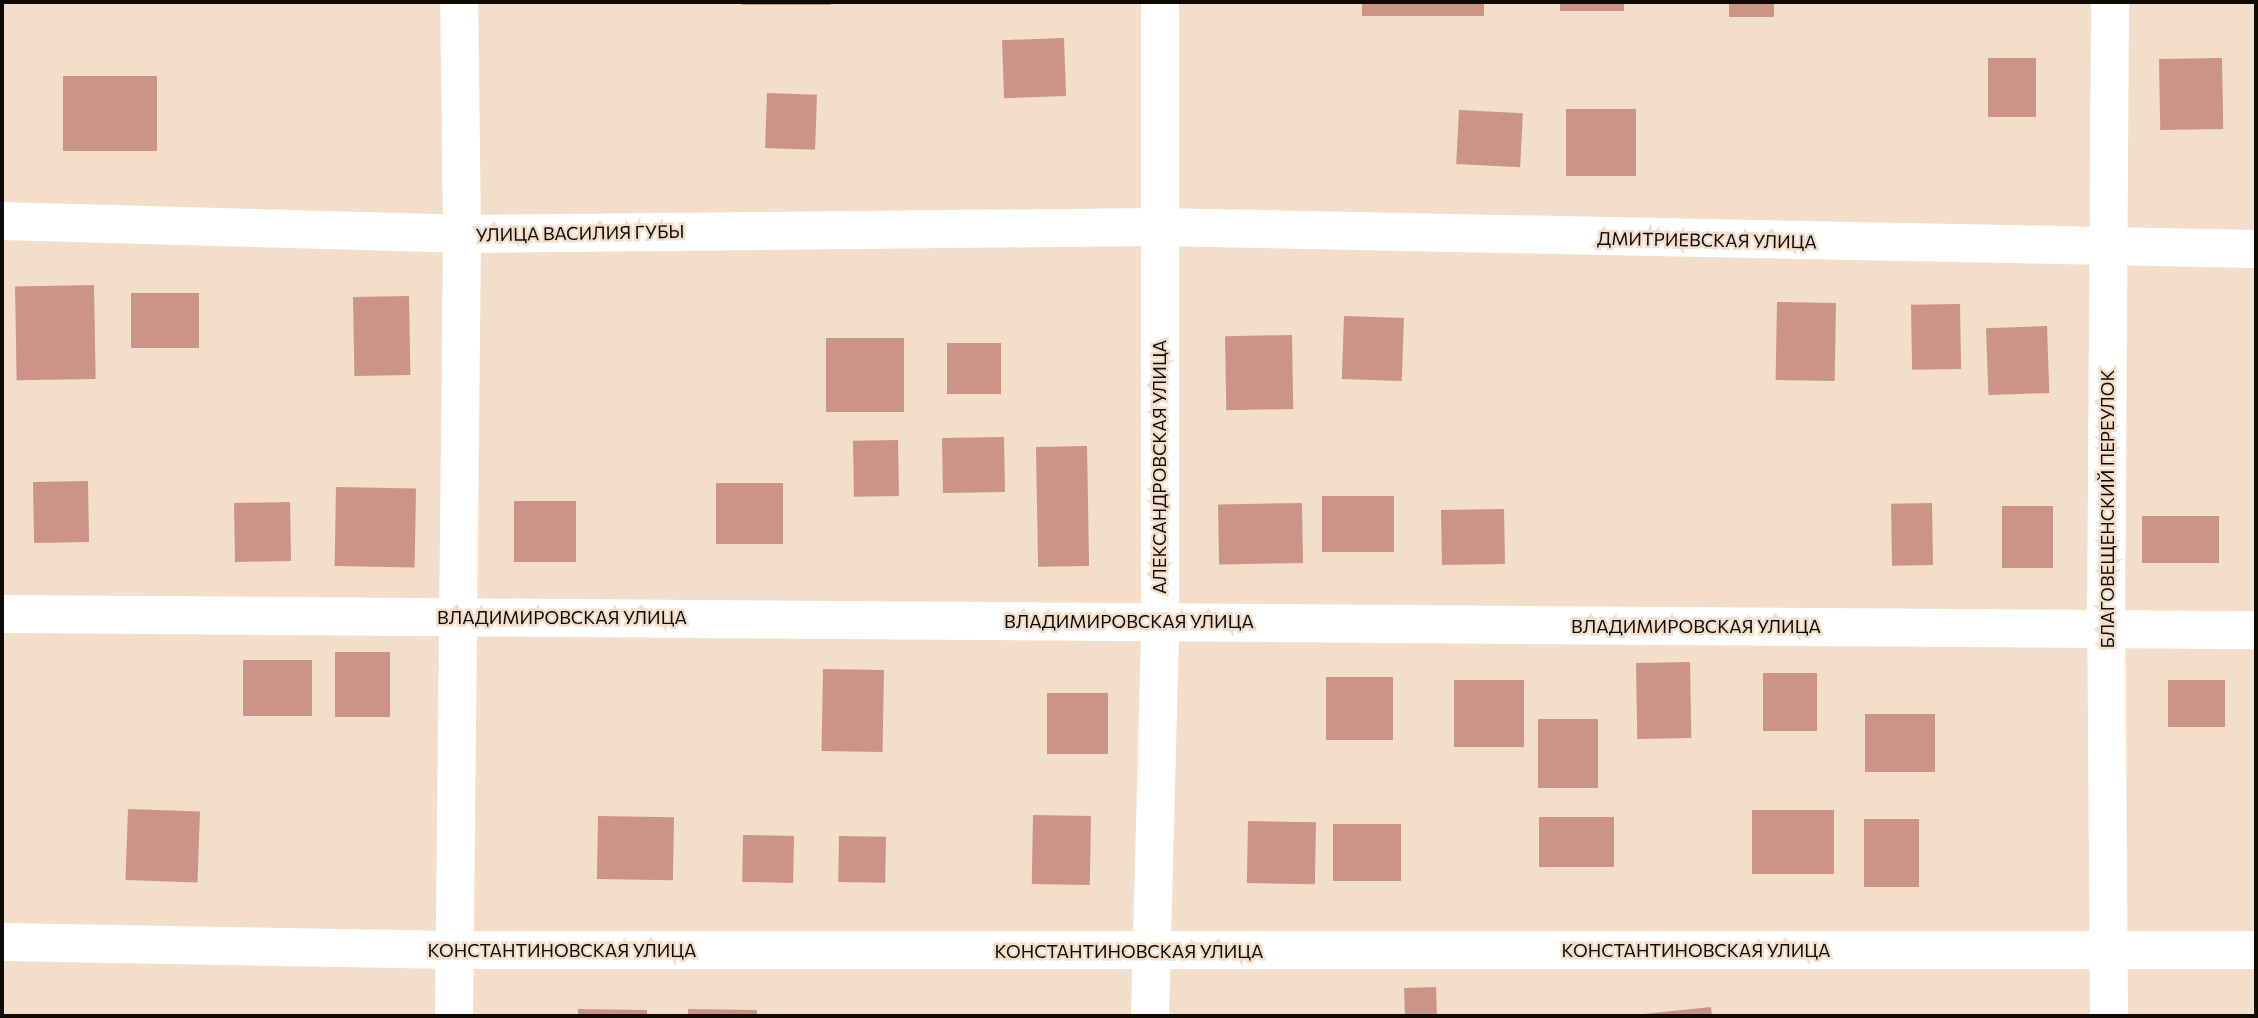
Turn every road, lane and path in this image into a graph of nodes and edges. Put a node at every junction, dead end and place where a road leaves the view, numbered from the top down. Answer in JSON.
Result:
{"nodes":[{"id":1,"x":459,"y":2,"type":"edge"},
{"id":2,"x":1160,"y":2,"type":"edge"},
{"id":3,"x":2110,"y":2,"type":"edge"},
{"id":4,"x":2,"y":221,"type":"edge"},
{"id":5,"x":1157,"y":227,"type":"junction"},
{"id":6,"x":462,"y":234,"type":"junction"},
{"id":7,"x":2109,"y":249,"type":"junction"},
{"id":8,"x":2256,"y":249,"type":"edge"},
{"id":9,"x":2,"y":614,"type":"edge"},
{"id":10,"x":459,"y":616,"type":"junction"},
{"id":11,"x":1160,"y":621,"type":"junction"},
{"id":12,"x":2106,"y":629,"type":"junction"},
{"id":13,"x":2256,"y":630,"type":"edge"},
{"id":14,"x":2,"y":942,"type":"edge"},
{"id":15,"x":2108,"y":949,"type":"junction"},
{"id":16,"x":454,"y":950,"type":"junction"},
{"id":17,"x":2256,"y":950,"type":"edge"},
{"id":18,"x":1153,"y":952,"type":"junction"},
{"id":19,"x":454,"y":1016,"type":"edge"},
{"id":20,"x":1150,"y":1016,"type":"edge"},
{"id":21,"x":2109,"y":1016,"type":"edge"}],
"edges":[{"from":1,"to":6,"type":"street"},
{"from":2,"to":5,"type":"street","name":"АЛЕКСАНДРОВСКАЯ УЛИЦА"},
{"from":3,"to":7,"type":"street","name":"БЛАГОВЕЩЕНСКИЙ ПЕРЕУЛОК"},
{"from":4,"to":6,"type":"street","name":"УЛИЦА ВАСИЛИЯ ГУБЫ"},
{"from":5,"to":6,"type":"street","name":"УЛИЦА ВАСИЛИЯ ГУБЫ"},
{"from":5,"to":7,"type":"street","name":"ДМИТРИЕВСКАЯ УЛИЦА"},
{"from":5,"to":11,"type":"street","name":"АЛЕКСАНДРОВСКАЯ УЛИЦА"},
{"from":6,"to":10,"type":"street"},
{"from":7,"to":8,"type":"street","name":"ДМИТРИЕВСКАЯ УЛИЦА"},
{"from":7,"to":12,"type":"street","name":"БЛАГОВЕЩЕНСКИЙ ПЕРЕУЛОК"},
{"from":9,"to":10,"type":"street","name":"ВЛАДИМИРОВСКАЯ УЛИЦА"},
{"from":10,"to":11,"type":"street","name":"ВЛАДИМИРОВСКАЯ УЛИЦА"},
{"from":10,"to":16,"type":"street"},
{"from":11,"to":12,"type":"street","name":"ВЛАДИМИРОВСКАЯ УЛИЦА"},
{"from":11,"to":18,"type":"street","name":"АЛЕКСАНДРОВСКАЯ УЛИЦА"},
{"from":12,"to":13,"type":"street","name":"ВЛАДИМИРОВСКАЯ УЛИЦА"},
{"from":12,"to":15,"type":"street","name":"БЛАГОВЕЩЕНСКИЙ ПЕРЕУЛОК"},
{"from":14,"to":16,"type":"street","name":"КОНСТАНТИНОВСКАЯ УЛИЦА"},
{"from":15,"to":17,"type":"street","name":"КОНСТАНТИНОВСКАЯ УЛИЦА"},
{"from":15,"to":18,"type":"street","name":"КОНСТАНТИНОВСКАЯ УЛИЦА"},
{"from":15,"to":21,"type":"street","name":"БЛАГОВЕЩЕНСКИЙ ПЕРЕУЛОК"},
{"from":16,"to":18,"type":"street","name":"КОНСТАНТИНОВСКАЯ УЛИЦА"},
{"from":16,"to":19,"type":"street"},
{"from":18,"to":20,"type":"street","name":"АЛЕКСАНДРОВСКАЯ УЛИЦА"}]}
